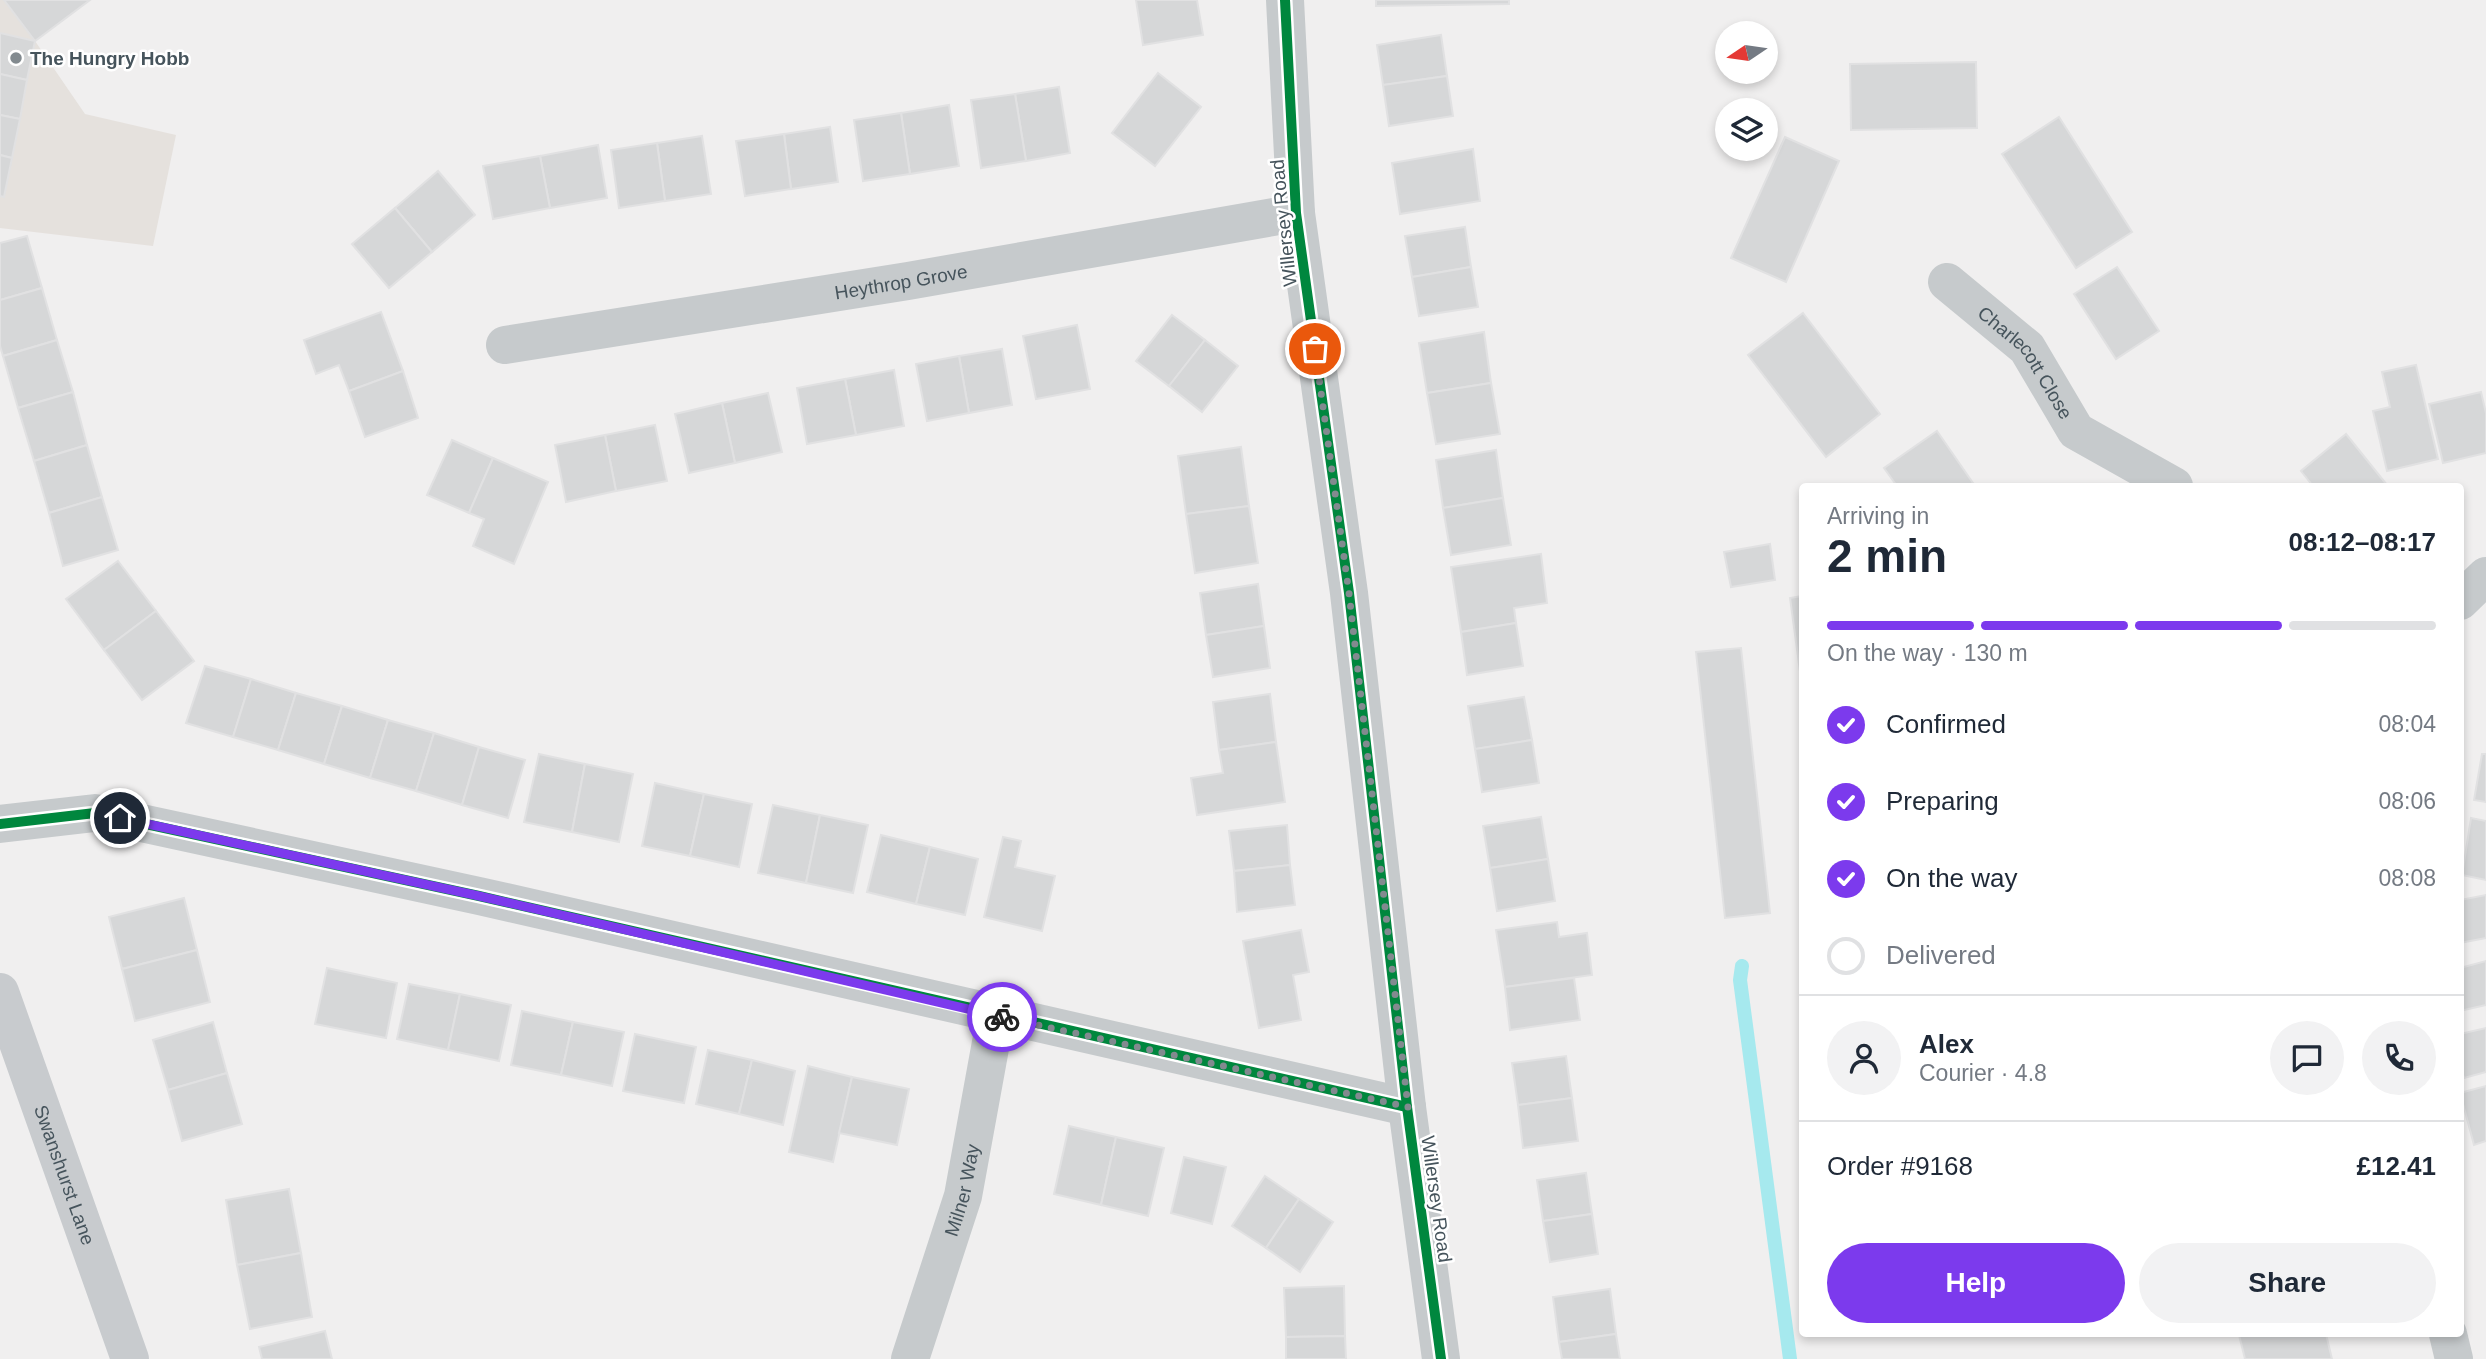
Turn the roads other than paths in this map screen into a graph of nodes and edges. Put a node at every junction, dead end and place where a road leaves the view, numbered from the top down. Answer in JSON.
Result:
{"nodes":[{"id":1,"x":1285,"y":0,"type":"edge"},
{"id":2,"x":1296,"y":213,"type":"junction"},
{"id":3,"x":1947,"y":282,"type":"dead end"},
{"id":4,"x":505,"y":345,"type":"dead end"},
{"id":5,"x":2169,"y":483,"type":"edge"},
{"id":6,"x":2486,"y":576,"type":"edge"},
{"id":7,"x":2464,"y":597,"type":"edge"},
{"id":8,"x":0,"y":824,"type":"edge"},
{"id":9,"x":0,"y":992,"type":"edge"},
{"id":10,"x":996,"y":1015,"type":"junction"},
{"id":11,"x":1408,"y":1107,"type":"junction"},
{"id":12,"x":2449,"y":1337,"type":"edge"},
{"id":13,"x":130,"y":1359,"type":"edge"},
{"id":14,"x":910,"y":1359,"type":"edge"},
{"id":15,"x":1441,"y":1359,"type":"edge"},
{"id":16,"x":2454,"y":1359,"type":"edge"}],
"edges":[{"from":1,"to":2,"type":"street","name":"Willersey Road"},
{"from":2,"to":4,"type":"street","name":"Heythrop Grove"},
{"from":2,"to":11,"type":"street","name":"Willersey Road"},
{"from":3,"to":5,"type":"street","name":"Charlecott Close"},
{"from":6,"to":7,"type":"street"},
{"from":8,"to":10,"type":"street"},
{"from":9,"to":13,"type":"main road","name":"Swanshurst Lane"},
{"from":10,"to":11,"type":"street"},
{"from":10,"to":14,"type":"street","name":"Milner Way"},
{"from":11,"to":15,"type":"street","name":"Willersey Road"},
{"from":12,"to":16,"type":"street"}]}
